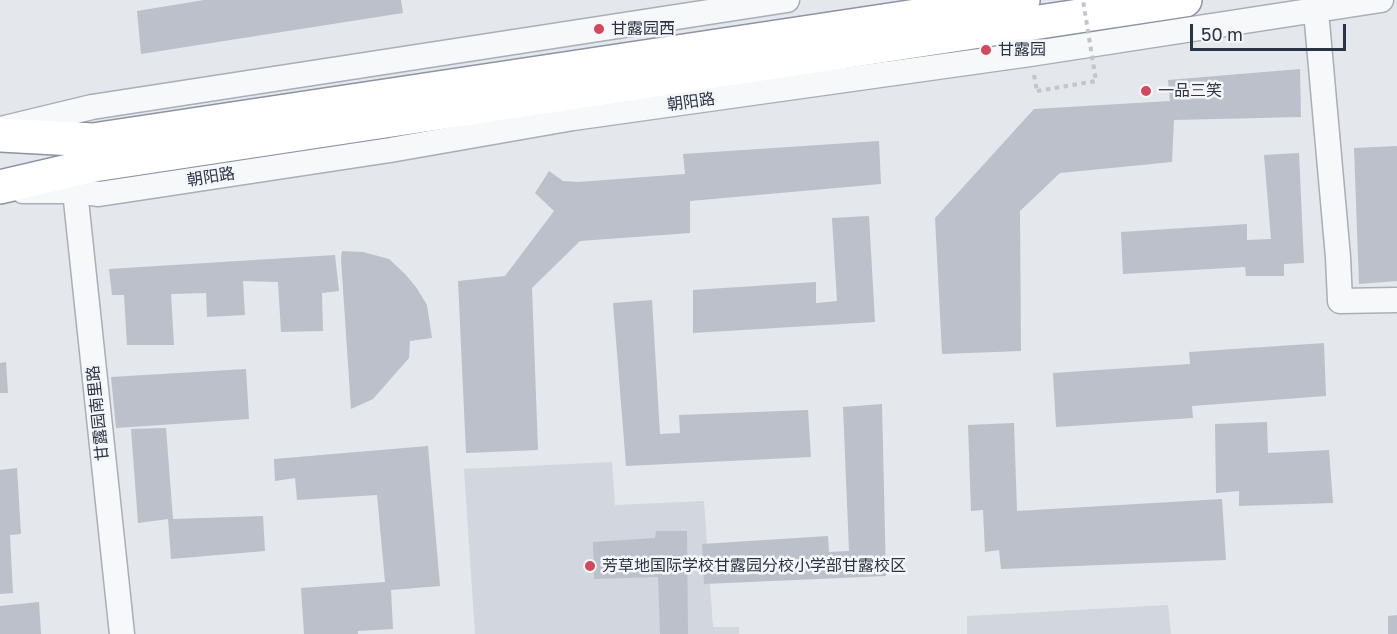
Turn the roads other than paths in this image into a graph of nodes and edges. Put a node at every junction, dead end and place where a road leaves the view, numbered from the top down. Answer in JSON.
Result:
{"nodes":[{"id":1,"x":787,"y":0,"type":"edge"},
{"id":2,"x":1023,"y":0,"type":"edge"},
{"id":3,"x":1185,"y":0,"type":"edge"},
{"id":4,"x":1382,"y":0,"type":"edge"},
{"id":5,"x":734,"y":4,"type":"edge"},
{"id":6,"x":1316,"y":11,"type":"junction"},
{"id":7,"x":377,"y":63,"type":"junction"},
{"id":8,"x":386,"y":122,"type":"junction"},
{"id":9,"x":0,"y":129,"type":"edge"},
{"id":10,"x":0,"y":135,"type":"edge"},
{"id":11,"x":0,"y":189,"type":"edge"},
{"id":12,"x":75,"y":191,"type":"junction"},
{"id":13,"x":1397,"y":300,"type":"edge"},
{"id":14,"x":122,"y":634,"type":"edge"}],
"edges":[{"from":1,"to":5,"type":"street"},
{"from":2,"to":8,"type":"highway","name":"朝阳路"},
{"from":3,"to":8,"type":"highway","name":"朝阳路"},
{"from":4,"to":6,"type":"street","name":"朝阳路"},
{"from":5,"to":7,"type":"street"},
{"from":6,"to":8,"type":"street","name":"朝阳路"},
{"from":6,"to":13,"type":"street"},
{"from":7,"to":8,"type":"street"},
{"from":7,"to":9,"type":"street"},
{"from":8,"to":10,"type":"highway","name":"朝阳路"},
{"from":8,"to":11,"type":"highway","name":"朝阳路"},
{"from":8,"to":12,"type":"street","name":"朝阳路"},
{"from":11,"to":12,"type":"street","name":"朝阳路"},
{"from":12,"to":14,"type":"street","name":"甘露园南里路"}]}
